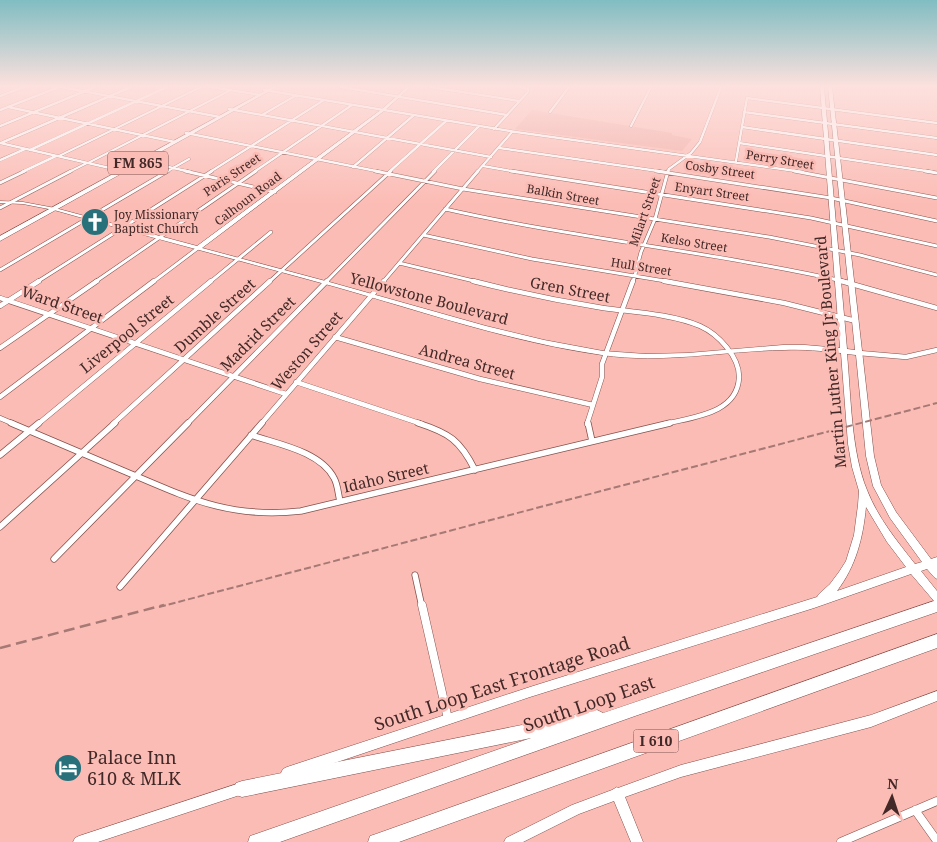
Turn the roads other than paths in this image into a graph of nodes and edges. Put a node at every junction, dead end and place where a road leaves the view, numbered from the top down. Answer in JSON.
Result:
{"nodes":[{"id":1,"x":39,"y":126,"type":"edge"},
{"id":2,"x":82,"y":126,"type":"edge"},
{"id":3,"x":97,"y":126,"type":"edge"},
{"id":4,"x":121,"y":126,"type":"edge"},
{"id":5,"x":159,"y":126,"type":"edge"},
{"id":6,"x":201,"y":126,"type":"edge"},
{"id":7,"x":282,"y":126,"type":"edge"},
{"id":8,"x":322,"y":126,"type":"edge"},
{"id":9,"x":324,"y":126,"type":"edge"},
{"id":10,"x":362,"y":126,"type":"edge"},
{"id":11,"x":401,"y":126,"type":"edge"},
{"id":12,"x":440,"y":126,"type":"edge"},
{"id":13,"x":479,"y":126,"type":"edge"},
{"id":14,"x":480,"y":126,"type":"edge"},
{"id":15,"x":497,"y":126,"type":"edge"},
{"id":16,"x":706,"y":126,"type":"edge"},
{"id":17,"x":825,"y":126,"type":"edge"},
{"id":18,"x":834,"y":126,"type":"edge"},
{"id":19,"x":844,"y":126,"type":"edge"},
{"id":20,"x":742,"y":127,"type":"joint"},
{"id":21,"x":494,"y":129,"type":"junction"},
{"id":22,"x":114,"y":130,"type":"junction"},
{"id":23,"x":355,"y":132,"type":"junction"},
{"id":24,"x":512,"y":132,"type":"junction"},
{"id":25,"x":188,"y":133,"type":"junction"},
{"id":26,"x":142,"y":135,"type":"junction"},
{"id":27,"x":387,"y":138,"type":"junction"},
{"id":28,"x":937,"y":138,"type":"edge"},
{"id":29,"x":827,"y":139,"type":"junction"},
{"id":30,"x":836,"y":140,"type":"junction"},
{"id":31,"x":173,"y":142,"type":"junction"},
{"id":32,"x":0,"y":143,"type":"edge"},
{"id":33,"x":739,"y":143,"type":"junction"},
{"id":34,"x":421,"y":144,"type":"junction"},
{"id":35,"x":251,"y":146,"type":"junction"},
{"id":36,"x":499,"y":148,"type":"junction"},
{"id":37,"x":25,"y":149,"type":"junction"},
{"id":38,"x":30,"y":150,"type":"junction"},
{"id":39,"x":456,"y":150,"type":"junction"},
{"id":40,"x":283,"y":152,"type":"junction"},
{"id":41,"x":688,"y":155,"type":"junction"},
{"id":42,"x":937,"y":155,"type":"edge"},
{"id":43,"x":58,"y":156,"type":"junction"},
{"id":44,"x":491,"y":157,"type":"junction"},
{"id":45,"x":828,"y":157,"type":"junction"},
{"id":46,"x":837,"y":158,"type":"junction"},
{"id":47,"x":189,"y":159,"type":"dead end"},
{"id":48,"x":0,"y":160,"type":"edge"},
{"id":49,"x":318,"y":160,"type":"junction"},
{"id":50,"x":139,"y":161,"type":"junction"},
{"id":51,"x":736,"y":161,"type":"junction"},
{"id":52,"x":88,"y":163,"type":"junction"},
{"id":53,"x":483,"y":166,"type":"junction"},
{"id":54,"x":352,"y":167,"type":"junction"},
{"id":55,"x":172,"y":168,"type":"junction"},
{"id":56,"x":121,"y":171,"type":"junction"},
{"id":57,"x":668,"y":173,"type":"junction"},
{"id":58,"x":388,"y":174,"type":"junction"},
{"id":59,"x":937,"y":174,"type":"edge"},
{"id":60,"x":204,"y":176,"type":"junction"},
{"id":61,"x":830,"y":176,"type":"junction"},
{"id":62,"x":840,"y":178,"type":"junction"},
{"id":63,"x":425,"y":182,"type":"junction"},
{"id":64,"x":0,"y":183,"type":"edge"},
{"id":65,"x":238,"y":183,"type":"junction"},
{"id":66,"x":463,"y":189,"type":"junction"},
{"id":67,"x":275,"y":192,"type":"junction"},
{"id":68,"x":662,"y":195,"type":"junction"},
{"id":69,"x":831,"y":198,"type":"junction"},
{"id":70,"x":937,"y":198,"type":"edge"},
{"id":71,"x":842,"y":200,"type":"junction"},
{"id":72,"x":0,"y":202,"type":"edge"},
{"id":73,"x":12,"y":202,"type":"junction"},
{"id":74,"x":0,"y":208,"type":"edge"},
{"id":75,"x":52,"y":208,"type":"junction"},
{"id":76,"x":445,"y":209,"type":"junction"},
{"id":77,"x":87,"y":218,"type":"junction"},
{"id":78,"x":655,"y":219,"type":"junction"},
{"id":79,"x":937,"y":221,"type":"edge"},
{"id":80,"x":833,"y":222,"type":"junction"},
{"id":81,"x":844,"y":224,"type":"junction"},
{"id":82,"x":122,"y":228,"type":"junction"},
{"id":83,"x":271,"y":232,"type":"dead end"},
{"id":84,"x":0,"y":235,"type":"edge"},
{"id":85,"x":423,"y":235,"type":"junction"},
{"id":86,"x":159,"y":238,"type":"junction"},
{"id":87,"x":0,"y":239,"type":"edge"},
{"id":88,"x":643,"y":246,"type":"junction"},
{"id":89,"x":937,"y":246,"type":"edge"},
{"id":90,"x":198,"y":248,"type":"junction"},
{"id":91,"x":836,"y":250,"type":"junction"},
{"id":92,"x":849,"y":253,"type":"junction"},
{"id":93,"x":237,"y":260,"type":"junction"},
{"id":94,"x":399,"y":263,"type":"junction"},
{"id":95,"x":0,"y":270,"type":"edge"},
{"id":96,"x":281,"y":271,"type":"junction"},
{"id":97,"x":937,"y":275,"type":"edge"},
{"id":98,"x":634,"y":276,"type":"junction"},
{"id":99,"x":838,"y":280,"type":"junction"},
{"id":100,"x":326,"y":283,"type":"junction"},
{"id":101,"x":851,"y":283,"type":"junction"},
{"id":102,"x":371,"y":296,"type":"junction"},
{"id":103,"x":0,"y":298,"type":"edge"},
{"id":104,"x":8,"y":300,"type":"junction"},
{"id":105,"x":0,"y":306,"type":"edge"},
{"id":106,"x":937,"y":308,"type":"edge"},
{"id":107,"x":620,"y":311,"type":"junction"},
{"id":108,"x":49,"y":314,"type":"junction"},
{"id":109,"x":842,"y":318,"type":"junction"},
{"id":110,"x":856,"y":321,"type":"junction"},
{"id":111,"x":91,"y":328,"type":"junction"},
{"id":112,"x":335,"y":337,"type":"junction"},
{"id":113,"x":135,"y":343,"type":"junction"},
{"id":114,"x":0,"y":348,"type":"edge"},
{"id":115,"x":937,"y":350,"type":"edge"},
{"id":116,"x":728,"y":351,"type":"junction"},
{"id":117,"x":844,"y":351,"type":"junction"},
{"id":118,"x":859,"y":352,"type":"junction"},
{"id":119,"x":605,"y":354,"type":"junction"},
{"id":120,"x":184,"y":360,"type":"junction"},
{"id":121,"x":233,"y":376,"type":"junction"},
{"id":122,"x":296,"y":382,"type":"junction"},
{"id":123,"x":286,"y":394,"type":"junction"},
{"id":124,"x":0,"y":397,"type":"edge"},
{"id":125,"x":593,"y":405,"type":"junction"},
{"id":126,"x":850,"y":414,"type":"junction"},
{"id":127,"x":0,"y":418,"type":"edge"},
{"id":128,"x":866,"y":418,"type":"junction"},
{"id":129,"x":30,"y":430,"type":"junction"},
{"id":130,"x":251,"y":435,"type":"junction"},
{"id":131,"x":592,"y":441,"type":"junction"},
{"id":132,"x":853,"y":452,"type":"junction"},
{"id":133,"x":82,"y":453,"type":"junction"},
{"id":134,"x":0,"y":454,"type":"edge"},
{"id":135,"x":870,"y":456,"type":"junction"},
{"id":136,"x":475,"y":470,"type":"junction"},
{"id":137,"x":137,"y":475,"type":"junction"},
{"id":138,"x":863,"y":491,"type":"junction"},
{"id":139,"x":195,"y":501,"type":"junction"},
{"id":140,"x":340,"y":501,"type":"junction"},
{"id":141,"x":0,"y":527,"type":"edge"},
{"id":142,"x":54,"y":559,"type":"dead end"},
{"id":143,"x":933,"y":562,"type":"edge"},
{"id":144,"x":913,"y":569,"type":"junction"},
{"id":145,"x":937,"y":574,"type":"edge"},
{"id":146,"x":415,"y":575,"type":"dead end"},
{"id":147,"x":120,"y":587,"type":"dead end"},
{"id":148,"x":937,"y":598,"type":"edge"},
{"id":149,"x":814,"y":603,"type":"junction"},
{"id":150,"x":930,"y":609,"type":"edge"},
{"id":151,"x":937,"y":641,"type":"edge"},
{"id":152,"x":937,"y":696,"type":"edge"},
{"id":153,"x":635,"y":709,"type":"junction"},
{"id":154,"x":448,"y":719,"type":"junction"},
{"id":155,"x":242,"y":788,"type":"junction"},
{"id":156,"x":617,"y":793,"type":"junction"},
{"id":157,"x":937,"y":800,"type":"edge"},
{"id":158,"x":915,"y":810,"type":"junction"},
{"id":159,"x":452,"y":815,"type":"junction"},
{"id":160,"x":937,"y":841,"type":"edge"},
{"id":161,"x":79,"y":842,"type":"edge"},
{"id":162,"x":256,"y":842,"type":"edge"},
{"id":163,"x":376,"y":842,"type":"edge"},
{"id":164,"x":398,"y":842,"type":"edge"},
{"id":165,"x":510,"y":842,"type":"edge"},
{"id":166,"x":637,"y":842,"type":"edge"},
{"id":167,"x":840,"y":842,"type":"edge"}],
"edges":[{"from":1,"to":32,"type":"street"},
{"from":2,"to":38,"type":"street"},
{"from":3,"to":22,"type":"street"},
{"from":4,"to":22,"type":"street"},
{"from":5,"to":26,"type":"street"},
{"from":6,"to":25,"type":"main road","number":"FM 865"},
{"from":7,"to":35,"type":"street"},
{"from":8,"to":40,"type":"street","name":"Paris Street"},
{"from":9,"to":23,"type":"street"},
{"from":10,"to":23,"type":"main road","name":"Calhoun Road"},
{"from":11,"to":27,"type":"street"},
{"from":12,"to":34,"type":"street","name":"Dumble Street"},
{"from":13,"to":39,"type":"street","name":"Madrid Street"},
{"from":14,"to":21,"type":"street","name":"Perry Street"},
{"from":15,"to":21,"type":"street"},
{"from":16,"to":41,"type":"street","name":"Milart Street"},
{"from":17,"to":29,"type":"main road","name":"Martin Luther King Jr Boulevard"},
{"from":18,"to":30,"type":"main road","name":"Martin Luther King Jr Boulevard"},
{"from":19,"to":28,"type":"street"},
{"from":20,"to":29,"type":"street"},
{"from":20,"to":33,"type":"street"},
{"from":21,"to":24,"type":"street","name":"Perry Street"},
{"from":22,"to":26,"type":"street"},
{"from":22,"to":43,"type":"street"},
{"from":23,"to":27,"type":"street"},
{"from":23,"to":49,"type":"main road","name":"Calhoun Road"},
{"from":24,"to":36,"type":"street","name":"Weston Street"},
{"from":24,"to":41,"type":"street","name":"Perry Street"},
{"from":25,"to":31,"type":"main road","number":"FM 865"},
{"from":25,"to":35,"type":"street","name":"Balkin Street"},
{"from":26,"to":31,"type":"street"},
{"from":26,"to":52,"type":"street"},
{"from":27,"to":34,"type":"street"},
{"from":27,"to":54,"type":"street"},
{"from":29,"to":30,"type":"street"},
{"from":29,"to":45,"type":"main road","name":"Martin Luther King Jr Boulevard"},
{"from":30,"to":42,"type":"street"},
{"from":30,"to":46,"type":"main road","name":"Martin Luther King Jr Boulevard"},
{"from":31,"to":50,"type":"main road","number":"FM 865"},
{"from":32,"to":37,"type":"street"},
{"from":33,"to":45,"type":"street"},
{"from":33,"to":51,"type":"street"},
{"from":34,"to":39,"type":"street"},
{"from":34,"to":58,"type":"street","name":"Dumble Street"},
{"from":35,"to":40,"type":"street","name":"Balkin Street"},
{"from":35,"to":60,"type":"street"},
{"from":36,"to":44,"type":"street","name":"Weston Street"},
{"from":36,"to":57,"type":"street","name":"Cosby Street"},
{"from":37,"to":38,"type":"street"},
{"from":37,"to":48,"type":"street"},
{"from":38,"to":43,"type":"street"},
{"from":39,"to":44,"type":"street"},
{"from":39,"to":63,"type":"street","name":"Madrid Street"},
{"from":40,"to":49,"type":"street","name":"Balkin Street"},
{"from":40,"to":65,"type":"street","name":"Paris Street"},
{"from":41,"to":51,"type":"street","name":"Perry Street"},
{"from":41,"to":57,"type":"street","name":"Milart Street"},
{"from":43,"to":52,"type":"street"},
{"from":43,"to":64,"type":"street"},
{"from":44,"to":53,"type":"street","name":"Weston Street"},
{"from":45,"to":46,"type":"street"},
{"from":45,"to":61,"type":"main road","name":"Martin Luther King Jr Boulevard"},
{"from":46,"to":59,"type":"street"},
{"from":46,"to":62,"type":"main road","name":"Martin Luther King Jr Boulevard"},
{"from":47,"to":55,"type":"street"},
{"from":49,"to":54,"type":"street","name":"Balkin Street"},
{"from":49,"to":67,"type":"main road","name":"Calhoun Road"},
{"from":50,"to":55,"type":"street"},
{"from":50,"to":56,"type":"main road","number":"FM 865"},
{"from":51,"to":61,"type":"street","name":"Perry Street"},
{"from":52,"to":56,"type":"street"},
{"from":52,"to":73,"type":"street"},
{"from":53,"to":66,"type":"street","name":"Weston Street"},
{"from":53,"to":68,"type":"street","name":"Enyart Street"},
{"from":54,"to":58,"type":"street","name":"Balkin Street"},
{"from":55,"to":60,"type":"street"},
{"from":55,"to":77,"type":"street"},
{"from":56,"to":75,"type":"main road","number":"FM 865"},
{"from":57,"to":68,"type":"street","name":"Milart Street"},
{"from":57,"to":69,"type":"street","name":"Cosby Street"},
{"from":58,"to":63,"type":"street","name":"Balkin Street"},
{"from":58,"to":96,"type":"street","name":"Dumble Street"},
{"from":60,"to":65,"type":"street"},
{"from":60,"to":82,"type":"street"},
{"from":61,"to":62,"type":"street","name":"Perry Street"},
{"from":61,"to":69,"type":"main road","name":"Martin Luther King Jr Boulevard"},
{"from":62,"to":70,"type":"street","name":"Perry Street"},
{"from":62,"to":71,"type":"main road","name":"Martin Luther King Jr Boulevard"},
{"from":63,"to":66,"type":"street","name":"Balkin Street"},
{"from":63,"to":100,"type":"street","name":"Madrid Street"},
{"from":65,"to":67,"type":"street"},
{"from":65,"to":86,"type":"street","name":"Paris Street"},
{"from":66,"to":76,"type":"street","name":"Weston Street"},
{"from":66,"to":78,"type":"street","name":"Balkin Street"},
{"from":67,"to":90,"type":"main road","name":"Calhoun Road"},
{"from":68,"to":78,"type":"street","name":"Milart Street"},
{"from":68,"to":80,"type":"street","name":"Enyart Street"},
{"from":69,"to":71,"type":"street","name":"Cosby Street"},
{"from":69,"to":80,"type":"main road","name":"Martin Luther King Jr Boulevard"},
{"from":71,"to":79,"type":"street","name":"Cosby Street"},
{"from":71,"to":81,"type":"main road","name":"Martin Luther King Jr Boulevard"},
{"from":72,"to":73,"type":"main road","name":"Yellowstone Boulevard"},
{"from":73,"to":74,"type":"street"},
{"from":73,"to":75,"type":"main road","name":"Yellowstone Boulevard"},
{"from":75,"to":77,"type":"main road","name":"Yellowstone Boulevard"},
{"from":75,"to":84,"type":"main road","number":"FM 865"},
{"from":75,"to":87,"type":"main road","number":"FM 865"},
{"from":76,"to":85,"type":"street","name":"Weston Street"},
{"from":76,"to":88,"type":"street","name":"Kelso Street"},
{"from":77,"to":82,"type":"main road","name":"Yellowstone Boulevard"},
{"from":77,"to":95,"type":"street"},
{"from":78,"to":88,"type":"street","name":"Milart Street"},
{"from":78,"to":91,"type":"street","name":"Balkin Street"},
{"from":80,"to":81,"type":"street","name":"Enyart Street"},
{"from":80,"to":91,"type":"main road","name":"Martin Luther King Jr Boulevard"},
{"from":81,"to":89,"type":"street","name":"Enyart Street"},
{"from":81,"to":92,"type":"main road","name":"Martin Luther King Jr Boulevard"},
{"from":82,"to":86,"type":"main road","name":"Yellowstone Boulevard"},
{"from":82,"to":104,"type":"street"},
{"from":83,"to":93,"type":"street","name":"Liverpool Street"},
{"from":85,"to":94,"type":"street","name":"Weston Street"},
{"from":85,"to":98,"type":"street","name":"Hull Street"},
{"from":86,"to":90,"type":"main road","name":"Yellowstone Boulevard"},
{"from":86,"to":108,"type":"street","name":"Paris Street"},
{"from":88,"to":98,"type":"street","name":"Milart Street"},
{"from":88,"to":99,"type":"street","name":"Kelso Street"},
{"from":90,"to":93,"type":"main road","name":"Yellowstone Boulevard"},
{"from":90,"to":111,"type":"street","name":"Calhoun Road"},
{"from":91,"to":92,"type":"street","name":"Balkin Street"},
{"from":91,"to":99,"type":"main road","name":"Martin Luther King Jr Boulevard"},
{"from":92,"to":97,"type":"street","name":"Balkin Street"},
{"from":92,"to":101,"type":"main road","name":"Martin Luther King Jr Boulevard"},
{"from":93,"to":96,"type":"main road","name":"Yellowstone Boulevard"},
{"from":93,"to":113,"type":"street","name":"Liverpool Street"},
{"from":94,"to":102,"type":"street","name":"Weston Street"},
{"from":94,"to":107,"type":"street","name":"Gren Street"},
{"from":96,"to":100,"type":"main road","name":"Yellowstone Boulevard"},
{"from":96,"to":120,"type":"street","name":"Dumble Street"},
{"from":98,"to":107,"type":"street","name":"Milart Street"},
{"from":98,"to":109,"type":"street","name":"Hull Street"},
{"from":99,"to":101,"type":"street","name":"Kelso Street"},
{"from":99,"to":109,"type":"main road","name":"Martin Luther King Jr Boulevard"},
{"from":100,"to":102,"type":"main road","name":"Yellowstone Boulevard"},
{"from":100,"to":121,"type":"street","name":"Madrid Street"},
{"from":101,"to":106,"type":"street","name":"Kelso Street"},
{"from":101,"to":110,"type":"main road","name":"Martin Luther King Jr Boulevard"},
{"from":102,"to":112,"type":"street","name":"Weston Street"},
{"from":102,"to":119,"type":"main road","name":"Yellowstone Boulevard"},
{"from":103,"to":104,"type":"street","name":"Ward Street"},
{"from":104,"to":105,"type":"street"},
{"from":104,"to":108,"type":"street","name":"Ward Street"},
{"from":107,"to":116,"type":"street","name":"Gren Street"},
{"from":107,"to":119,"type":"street","name":"Milart Street"},
{"from":108,"to":111,"type":"street","name":"Ward Street"},
{"from":108,"to":114,"type":"street","name":"Paris Street"},
{"from":109,"to":110,"type":"street","name":"Hull Street"},
{"from":109,"to":117,"type":"main road","name":"Martin Luther King Jr Boulevard"},
{"from":110,"to":118,"type":"main road","name":"Martin Luther King Jr Boulevard"},
{"from":111,"to":113,"type":"street","name":"Ward Street"},
{"from":111,"to":124,"type":"street","name":"Calhoun Road"},
{"from":112,"to":122,"type":"street","name":"Weston Street"},
{"from":112,"to":125,"type":"street","name":"Andrea Street"},
{"from":113,"to":120,"type":"street","name":"Ward Street"},
{"from":113,"to":129,"type":"street","name":"Liverpool Street"},
{"from":115,"to":118,"type":"street"},
{"from":116,"to":117,"type":"main road","name":"Yellowstone Boulevard"},
{"from":116,"to":119,"type":"main road","name":"Yellowstone Boulevard"},
{"from":116,"to":131,"type":"street","name":"Idaho Street"},
{"from":117,"to":118,"type":"main road","name":"Yellowstone Boulevard"},
{"from":117,"to":126,"type":"main road","name":"Martin Luther King Jr Boulevard"},
{"from":118,"to":128,"type":"main road","name":"Martin Luther King Jr Boulevard"},
{"from":119,"to":125,"type":"street","name":"Milart Street"},
{"from":120,"to":121,"type":"street","name":"Ward Street"},
{"from":120,"to":133,"type":"street","name":"Dumble Street"},
{"from":121,"to":123,"type":"street","name":"Ward Street"},
{"from":121,"to":137,"type":"street","name":"Madrid Street"},
{"from":122,"to":123,"type":"street","name":"Weston Street"},
{"from":122,"to":136,"type":"street"},
{"from":123,"to":130,"type":"street","name":"Weston Street"},
{"from":125,"to":131,"type":"street","name":"Milart Street"},
{"from":126,"to":128,"type":"main road"},
{"from":126,"to":132,"type":"main road","name":"Martin Luther King Jr Boulevard"},
{"from":127,"to":129,"type":"street","name":"Idaho Street"},
{"from":128,"to":135,"type":"main road","name":"Martin Luther King Jr Boulevard"},
{"from":129,"to":133,"type":"street","name":"Idaho Street"},
{"from":129,"to":134,"type":"street","name":"Liverpool Street"},
{"from":130,"to":139,"type":"street","name":"Weston Street"},
{"from":130,"to":140,"type":"street"},
{"from":131,"to":136,"type":"street","name":"Idaho Street"},
{"from":132,"to":135,"type":"main road"},
{"from":132,"to":138,"type":"main road","name":"Martin Luther King Jr Boulevard"},
{"from":133,"to":137,"type":"street","name":"Idaho Street"},
{"from":133,"to":141,"type":"street","name":"Dumble Street"},
{"from":135,"to":143,"type":"main road","name":"Martin Luther King Jr Boulevard"},
{"from":136,"to":140,"type":"street","name":"Idaho Street"},
{"from":137,"to":139,"type":"street","name":"Idaho Street"},
{"from":137,"to":142,"type":"street","name":"Madrid Street"},
{"from":138,"to":144,"type":"main road","name":"Martin Luther King Jr Boulevard"},
{"from":138,"to":149,"type":"main road"},
{"from":139,"to":140,"type":"street","name":"Idaho Street"},
{"from":139,"to":147,"type":"street","name":"Weston Street"},
{"from":143,"to":144,"type":"main road","name":"South Loop East Frontage Road"},
{"from":143,"to":145,"type":"main road","name":"Martin Luther King Jr Boulevard"},
{"from":144,"to":148,"type":"main road","name":"Martin Luther King Jr Boulevard"},
{"from":144,"to":149,"type":"main road","name":"South Loop East Frontage Road"},
{"from":146,"to":154,"type":"street"},
{"from":149,"to":154,"type":"main road","name":"South Loop East Frontage Road"},
{"from":150,"to":153,"type":"highway","name":"South Loop East","number":"I 610"},
{"from":151,"to":159,"type":"highway","number":"I 610"},
{"from":152,"to":156,"type":"main road"},
{"from":153,"to":155,"type":"highway"},
{"from":153,"to":162,"type":"highway","name":"South Loop East","number":"I 610"},
{"from":154,"to":155,"type":"main road","name":"South Loop East Frontage Road"},
{"from":155,"to":161,"type":"main road","name":"South Loop East Frontage Road"},
{"from":156,"to":165,"type":"main road"},
{"from":156,"to":166,"type":"main road"},
{"from":157,"to":158,"type":"street"},
{"from":158,"to":160,"type":"street"},
{"from":158,"to":167,"type":"street"},
{"from":159,"to":163,"type":"highway","number":"I 610"},
{"from":159,"to":164,"type":"highway"}]}
